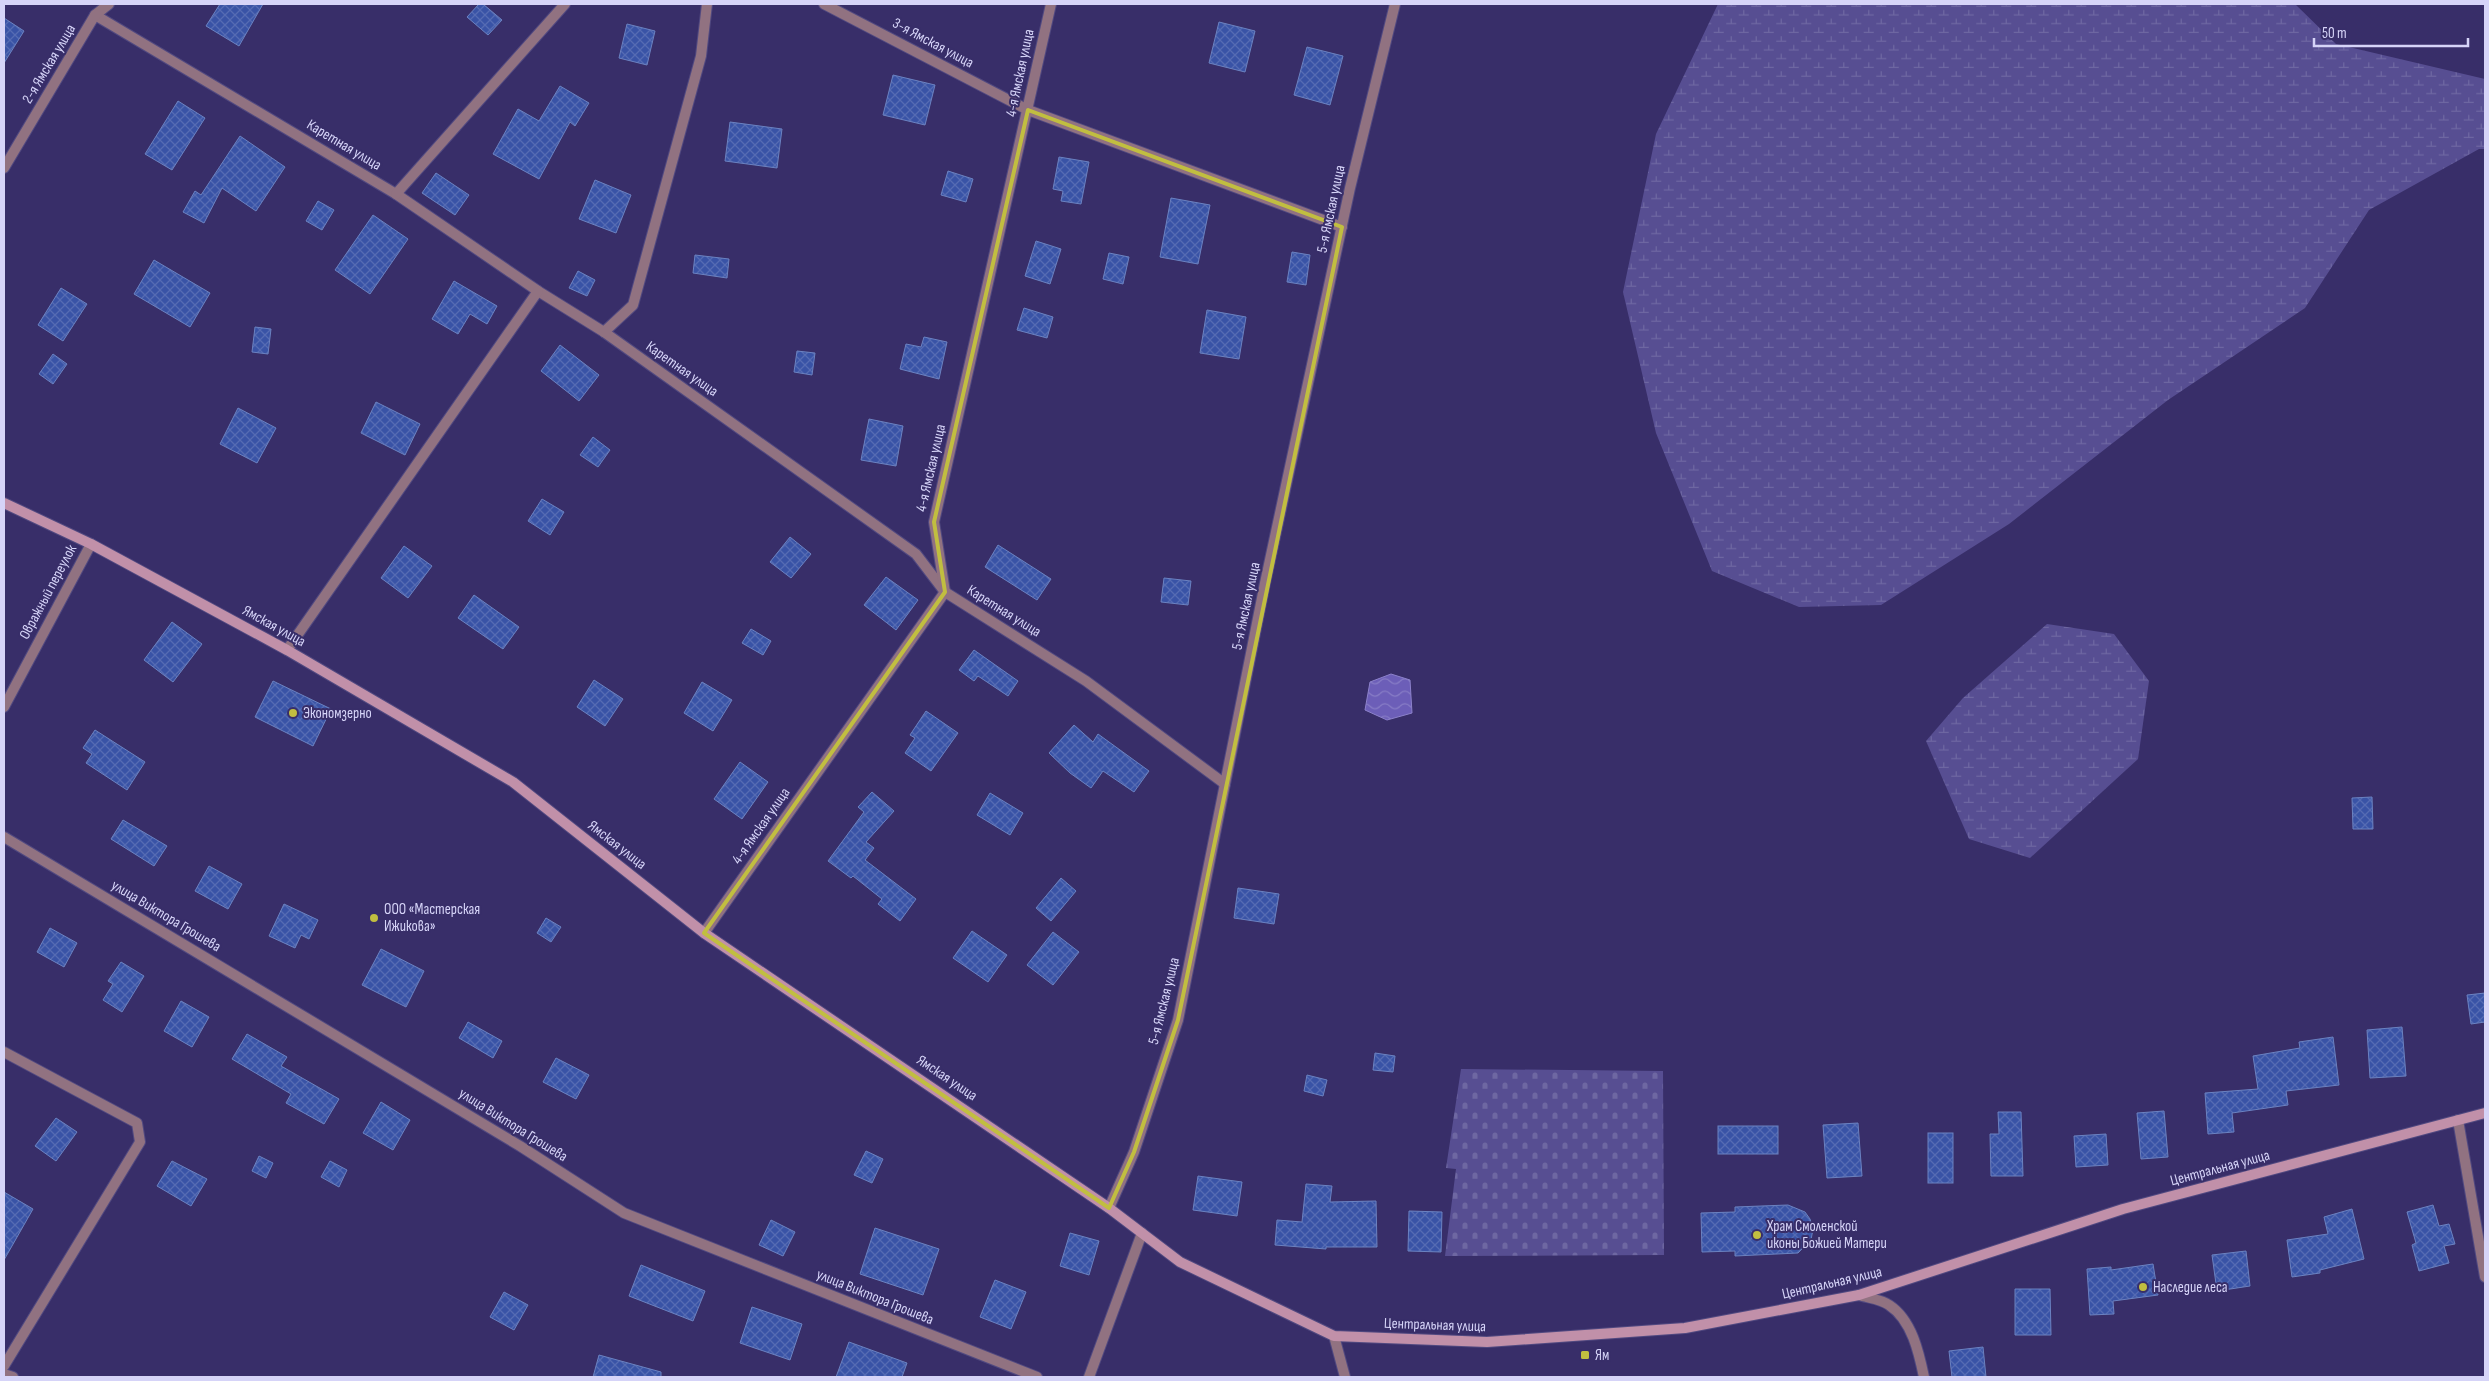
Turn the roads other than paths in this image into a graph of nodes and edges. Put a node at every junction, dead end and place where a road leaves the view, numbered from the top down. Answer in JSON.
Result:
{"nodes":[{"id":1,"x":109,"y":4,"type":"edge"},
{"id":2,"x":565,"y":4,"type":"edge"},
{"id":3,"x":707,"y":4,"type":"edge"},
{"id":4,"x":824,"y":4,"type":"edge"},
{"id":5,"x":1051,"y":4,"type":"edge"},
{"id":6,"x":1395,"y":4,"type":"edge"},
{"id":7,"x":95,"y":15,"type":"junction"},
{"id":8,"x":1028,"y":110,"type":"junction"},
{"id":9,"x":4,"y":168,"type":"edge"},
{"id":10,"x":396,"y":194,"type":"junction"},
{"id":11,"x":1342,"y":227,"type":"junction"},
{"id":12,"x":538,"y":290,"type":"junction"},
{"id":13,"x":604,"y":332,"type":"junction"},
{"id":14,"x":4,"y":503,"type":"edge"},
{"id":15,"x":90,"y":544,"type":"junction"},
{"id":16,"x":945,"y":592,"type":"junction"},
{"id":17,"x":287,"y":650,"type":"junction"},
{"id":18,"x":4,"y":708,"type":"edge"},
{"id":19,"x":1225,"y":784,"type":"junction"},
{"id":20,"x":4,"y":836,"type":"edge"},
{"id":21,"x":704,"y":933,"type":"junction"},
{"id":22,"x":4,"y":1052,"type":"edge"},
{"id":23,"x":2485,"y":1113,"type":"edge"},
{"id":24,"x":2458,"y":1120,"type":"junction"},
{"id":25,"x":1109,"y":1208,"type":"junction"},
{"id":26,"x":1142,"y":1233,"type":"junction"},
{"id":27,"x":1180,"y":1262,"type":"joint"},
{"id":28,"x":2485,"y":1277,"type":"edge"},
{"id":29,"x":1859,"y":1295,"type":"junction"},
{"id":30,"x":1334,"y":1336,"type":"junction"},
{"id":31,"x":4,"y":1366,"type":"edge"},
{"id":32,"x":4,"y":1374,"type":"edge"},
{"id":33,"x":12,"y":1377,"type":"edge"},
{"id":34,"x":1037,"y":1377,"type":"edge"},
{"id":35,"x":1089,"y":1377,"type":"edge"},
{"id":36,"x":1345,"y":1377,"type":"edge"},
{"id":37,"x":1924,"y":1377,"type":"edge"}],
"edges":[{"from":1,"to":7,"type":"street","name":"2-я Ямская улица"},
{"from":2,"to":10,"type":"street"},
{"from":3,"to":13,"type":"street"},
{"from":4,"to":8,"type":"street","name":"3-я Ямская улица"},
{"from":5,"to":8,"type":"street","name":"4-я Ямская улица"},
{"from":6,"to":11,"type":"street","name":"5-я Ямская улица"},
{"from":7,"to":9,"type":"street","name":"2-я Ямская улица"},
{"from":7,"to":10,"type":"street","name":"Каретная улица"},
{"from":8,"to":11,"type":"street","name":"3-я Ямская улица"},
{"from":8,"to":16,"type":"street","name":"4-я Ямская улица"},
{"from":10,"to":12,"type":"street","name":"Каретная улица"},
{"from":11,"to":19,"type":"street","name":"5-я Ямская улица"},
{"from":12,"to":13,"type":"street","name":"Каретная улица"},
{"from":12,"to":17,"type":"street"},
{"from":13,"to":16,"type":"street","name":"Каретная улица"},
{"from":14,"to":15,"type":"street","name":"Ямская улица"},
{"from":15,"to":17,"type":"street","name":"Ямская улица"},
{"from":15,"to":18,"type":"street","name":"Овражный переулок"},
{"from":16,"to":19,"type":"street","name":"Каретная улица"},
{"from":16,"to":21,"type":"street","name":"4-я Ямская улица"},
{"from":17,"to":21,"type":"street","name":"Ямская улица"},
{"from":19,"to":25,"type":"street","name":"5-я Ямская улица"},
{"from":20,"to":34,"type":"street","name":"улица Виктора Грошева"},
{"from":21,"to":25,"type":"street","name":"Ямская улица"},
{"from":22,"to":31,"type":"street"},
{"from":23,"to":24,"type":"street","name":"Центральная улица"},
{"from":24,"to":28,"type":"street"},
{"from":24,"to":29,"type":"street","name":"Центральная улица"},
{"from":25,"to":26,"type":"street","name":"Ямская улица"},
{"from":26,"to":27,"type":"street","name":"Ямская улица"},
{"from":26,"to":35,"type":"street"},
{"from":27,"to":30,"type":"street","name":"Центральная улица"},
{"from":29,"to":30,"type":"street","name":"Центральная улица"},
{"from":29,"to":37,"type":"street"},
{"from":30,"to":36,"type":"street"},
{"from":32,"to":33,"type":"street"}]}
